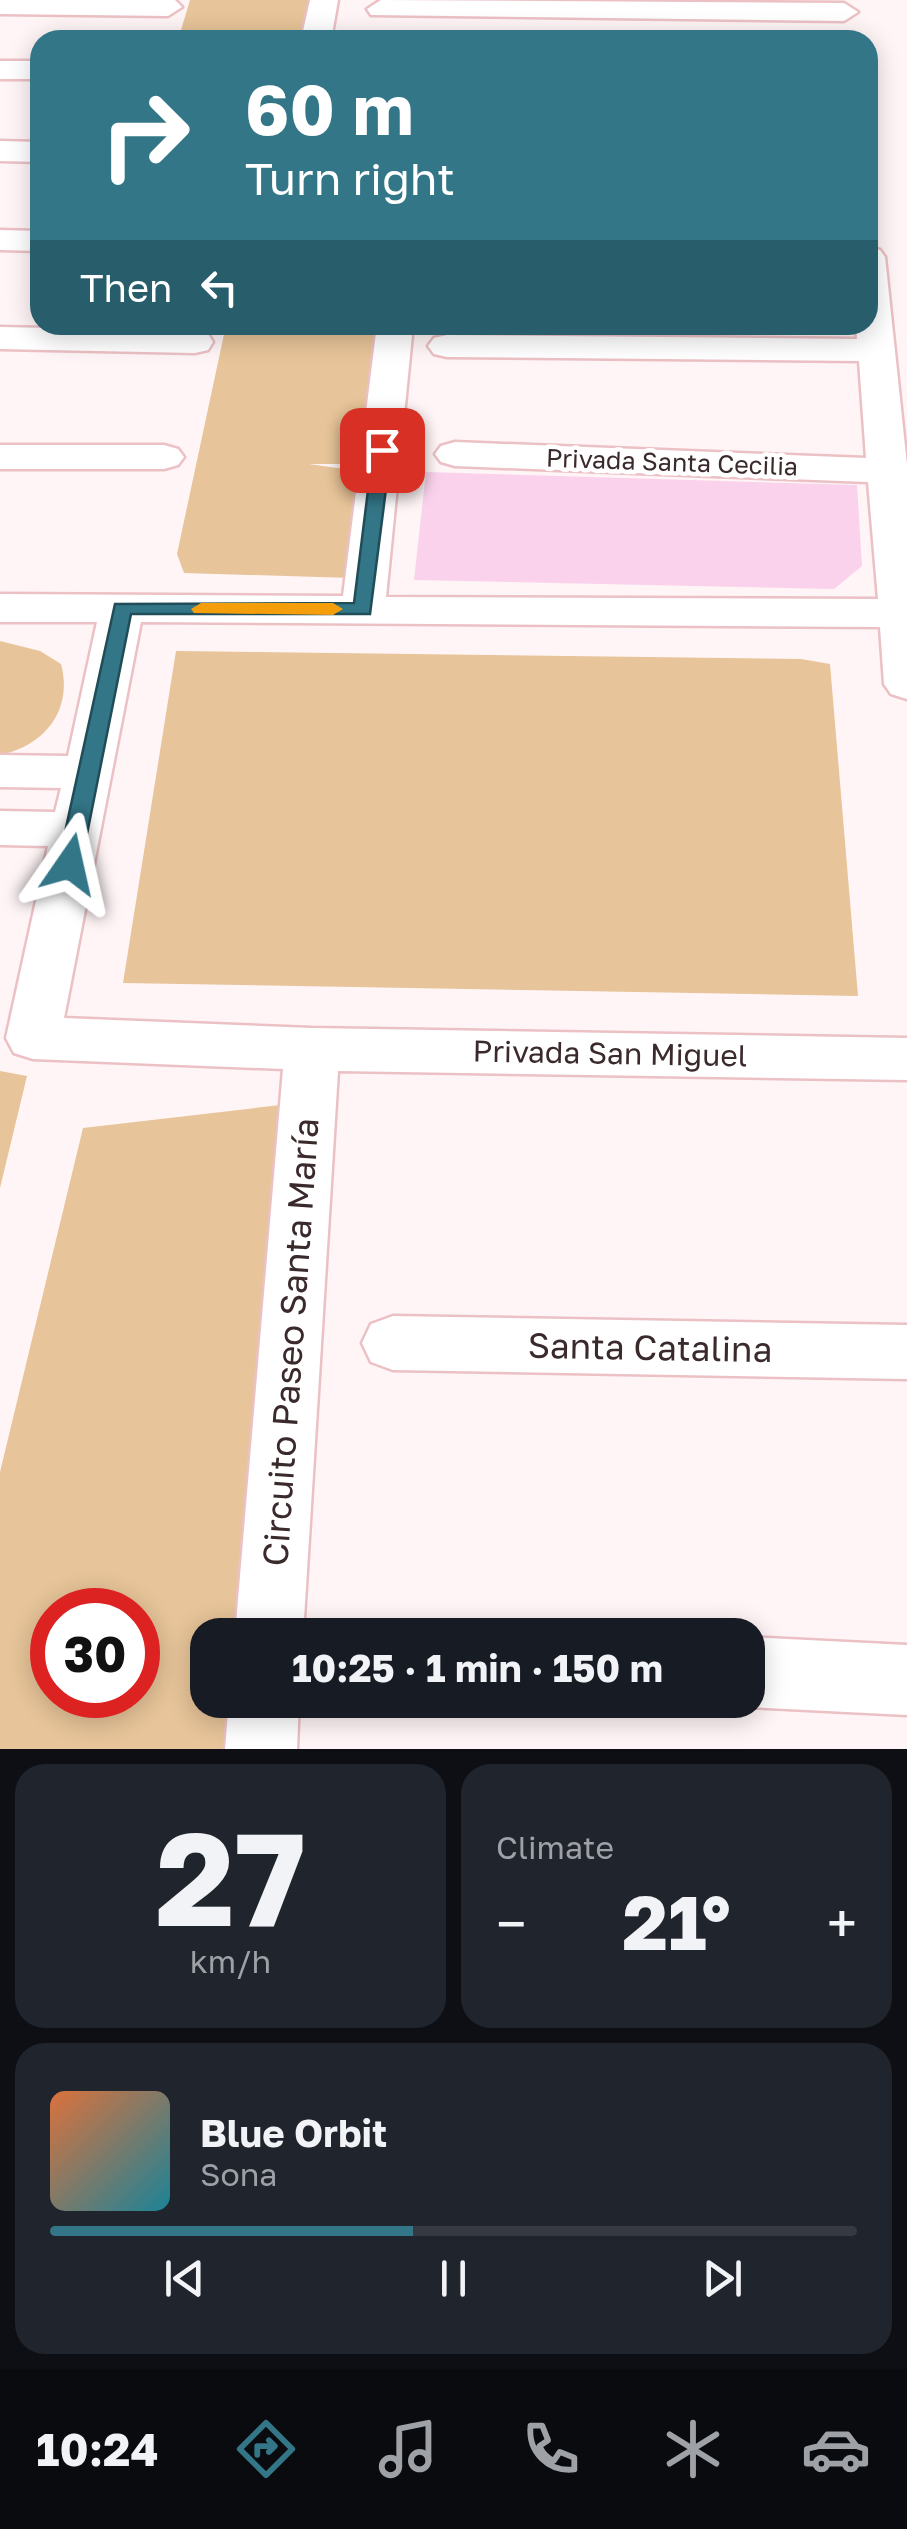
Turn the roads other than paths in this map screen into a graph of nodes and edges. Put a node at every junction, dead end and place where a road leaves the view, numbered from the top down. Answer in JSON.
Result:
{"nodes":[{"id":1,"x":324,"y":0,"type":"edge"},
{"id":2,"x":0,"y":5,"type":"edge"},
{"id":3,"x":168,"y":7,"type":"dead end"},
{"id":4,"x":380,"y":8,"type":"dead end"},
{"id":5,"x":844,"y":18,"type":"edge"},
{"id":6,"x":318,"y":30,"type":"edge"},
{"id":7,"x":0,"y":70,"type":"edge"},
{"id":8,"x":30,"y":70,"type":"edge"},
{"id":9,"x":0,"y":151,"type":"edge"},
{"id":10,"x":30,"y":152,"type":"edge"},
{"id":11,"x":0,"y":240,"type":"edge"},
{"id":12,"x":30,"y":241,"type":"edge"},
{"id":13,"x":395,"y":335,"type":"edge"},
{"id":14,"x":874,"y":335,"type":"edge"},
{"id":15,"x":0,"y":338,"type":"edge"},
{"id":16,"x":196,"y":342,"type":"dead end"},
{"id":17,"x":447,"y":346,"type":"dead end"},
{"id":18,"x":875,"y":350,"type":"junction"},
{"id":19,"x":455,"y":454,"type":"dead end"},
{"id":20,"x":0,"y":457,"type":"edge"},
{"id":21,"x":164,"y":457,"type":"dead end"},
{"id":22,"x":888,"y":471,"type":"junction"},
{"id":23,"x":0,"y":608,"type":"edge"},
{"id":24,"x":122,"y":608,"type":"junction"},
{"id":25,"x":363,"y":610,"type":"junction"},
{"id":26,"x":902,"y":613,"type":"junction"},
{"id":27,"x":907,"y":684,"type":"edge"},
{"id":28,"x":0,"y":771,"type":"edge"},
{"id":29,"x":87,"y":772,"type":"junction"},
{"id":30,"x":0,"y":828,"type":"edge"},
{"id":31,"x":77,"y":830,"type":"junction"},
{"id":32,"x":17,"y":1038,"type":"edge"},
{"id":33,"x":312,"y":1049,"type":"junction"},
{"id":34,"x":907,"y":1059,"type":"edge"},
{"id":35,"x":393,"y":1344,"type":"dead end"},
{"id":36,"x":907,"y":1352,"type":"edge"},
{"id":37,"x":270,"y":1618,"type":"edge"},
{"id":38,"x":765,"y":1673,"type":"edge"},
{"id":39,"x":907,"y":1680,"type":"edge"},
{"id":40,"x":263,"y":1718,"type":"edge"},
{"id":41,"x":260,"y":1749,"type":"edge"}],
"edges":[{"from":1,"to":6,"type":"street"},
{"from":2,"to":3,"type":"street"},
{"from":4,"to":5,"type":"street"},
{"from":7,"to":8,"type":"street"},
{"from":9,"to":10,"type":"street"},
{"from":11,"to":12,"type":"street"},
{"from":13,"to":25,"type":"street"},
{"from":14,"to":18,"type":"street"},
{"from":15,"to":16,"type":"street"},
{"from":17,"to":18,"type":"street"},
{"from":18,"to":22,"type":"street"},
{"from":19,"to":22,"type":"street","name":"Privada Santa Cecilia"},
{"from":20,"to":21,"type":"street"},
{"from":22,"to":26,"type":"street"},
{"from":23,"to":24,"type":"street"},
{"from":24,"to":25,"type":"street"},
{"from":24,"to":29,"type":"street"},
{"from":25,"to":26,"type":"street"},
{"from":26,"to":27,"type":"street"},
{"from":28,"to":29,"type":"street"},
{"from":29,"to":31,"type":"street"},
{"from":30,"to":31,"type":"street"},
{"from":31,"to":32,"type":"street"},
{"from":32,"to":33,"type":"street","name":"Privada San Miguel"},
{"from":33,"to":34,"type":"street","name":"Privada San Miguel"},
{"from":33,"to":37,"type":"street","name":"Circuito Paseo Santa María"},
{"from":35,"to":36,"type":"street","name":"Santa Catalina"},
{"from":38,"to":39,"type":"street"},
{"from":40,"to":41,"type":"street"}]}
